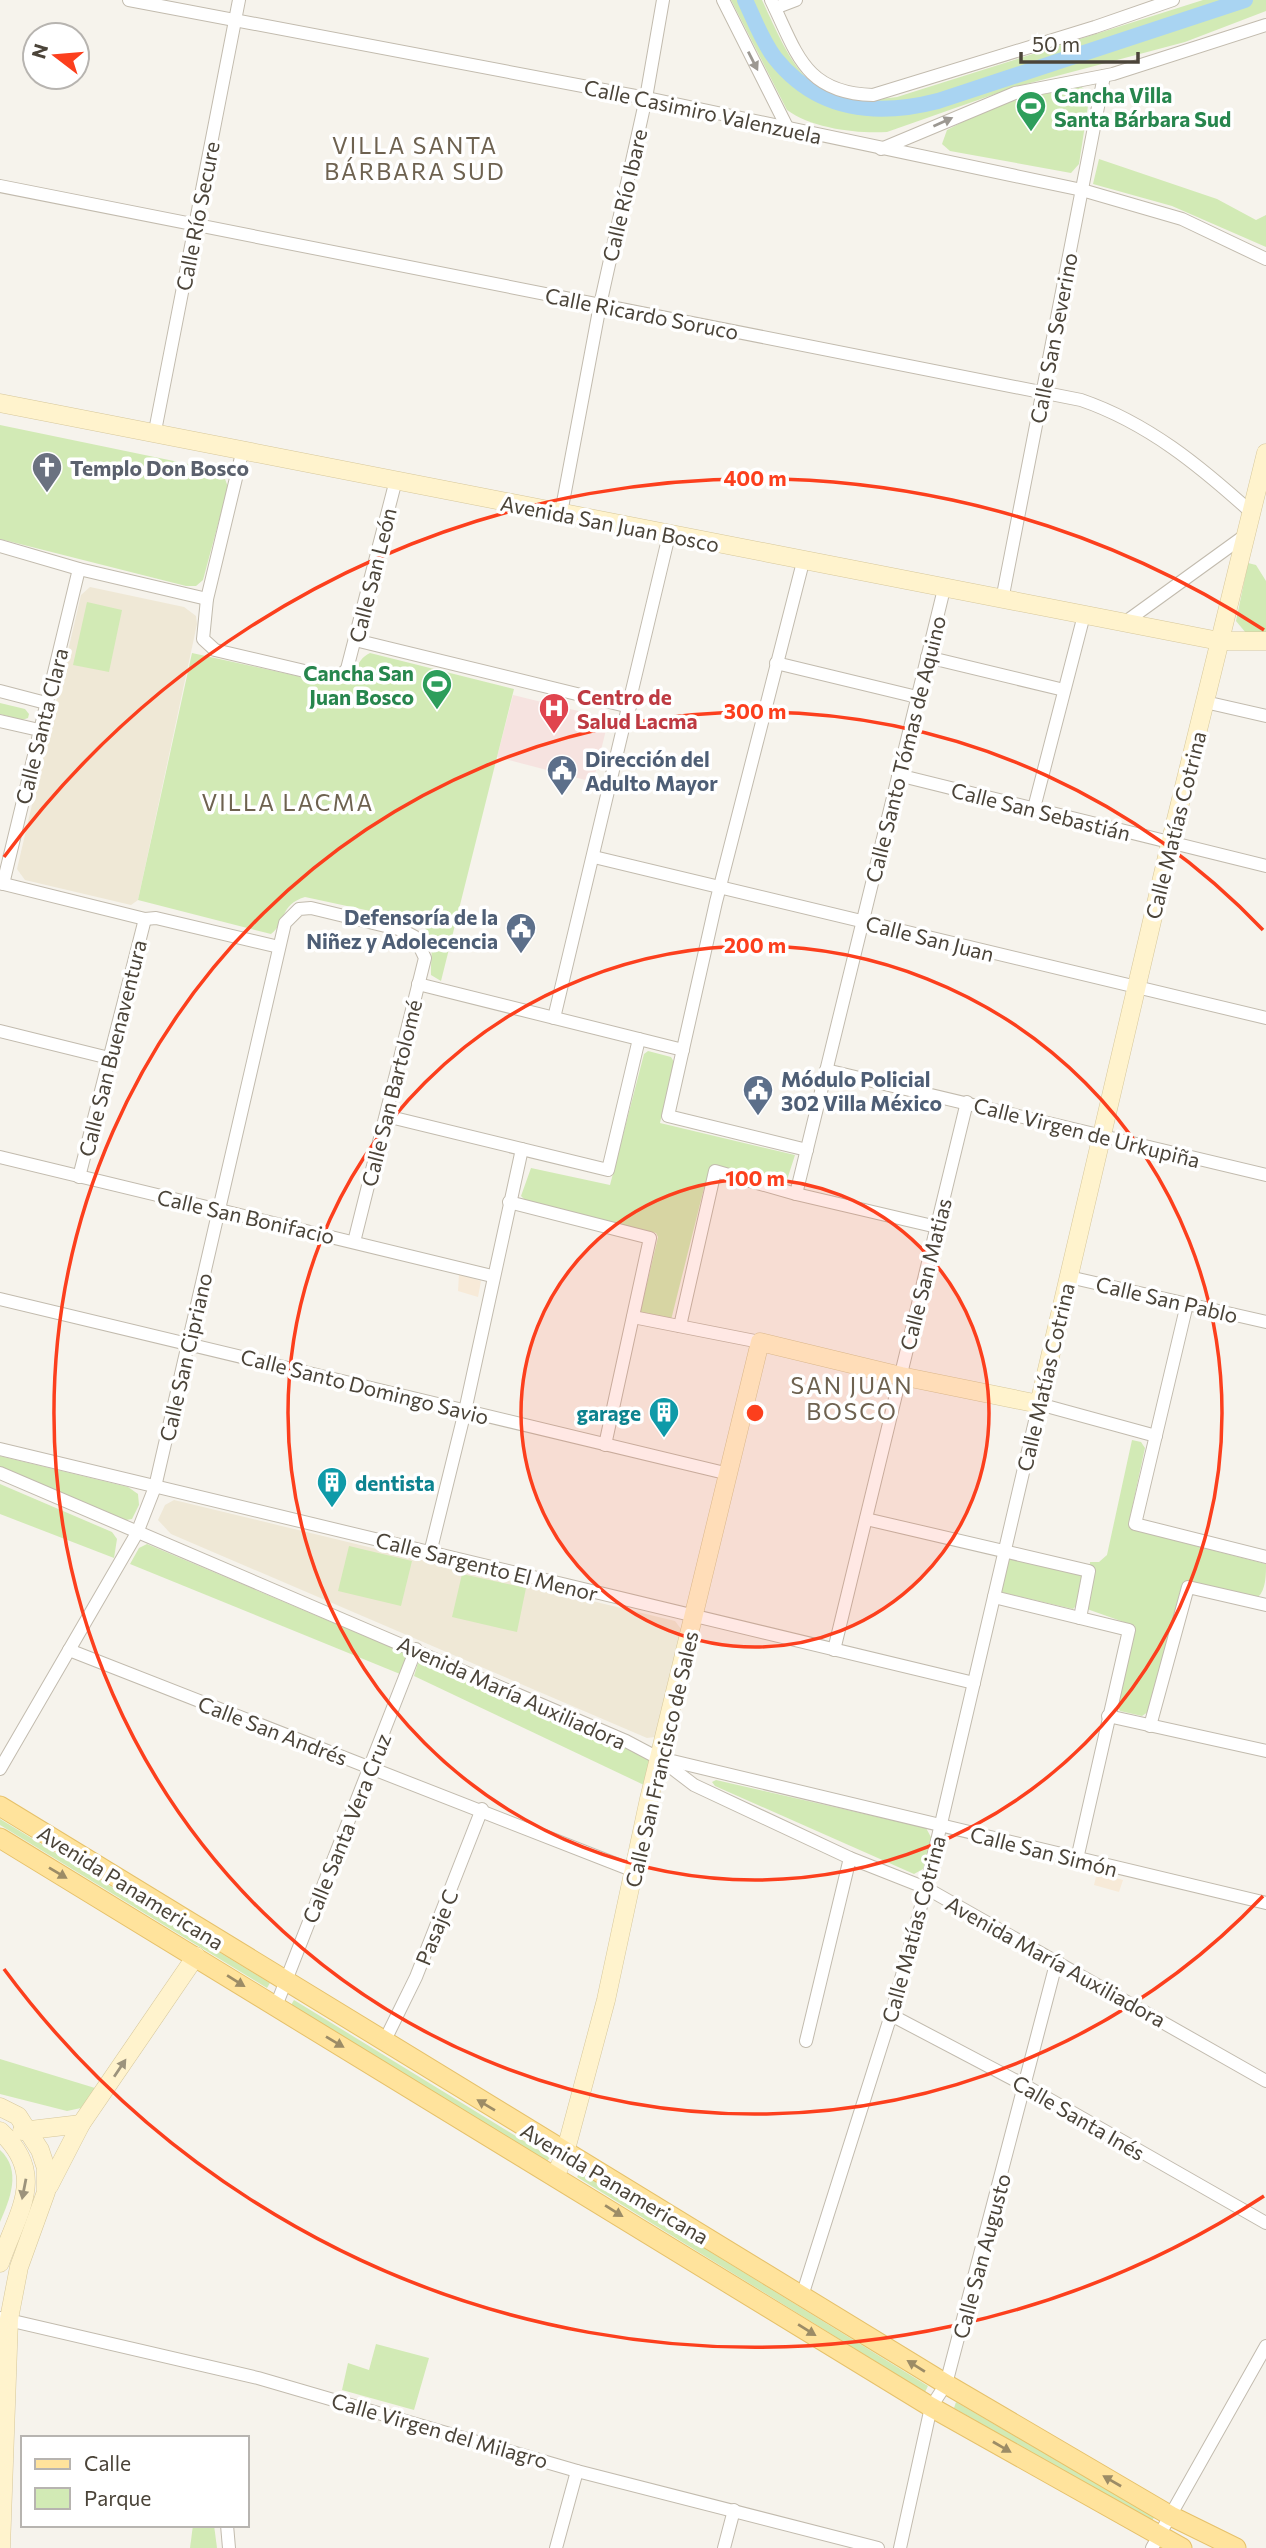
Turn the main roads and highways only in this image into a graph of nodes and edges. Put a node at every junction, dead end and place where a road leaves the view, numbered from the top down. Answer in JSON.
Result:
{"nodes":[{"id":1,"x":0,"y":1806,"type":"edge"},
{"id":2,"x":0,"y":1838,"type":"edge"},
{"id":3,"x":1156,"y":2542,"type":"edge"},
{"id":4,"x":1182,"y":2548,"type":"edge"},
{"id":5,"x":1236,"y":2548,"type":"edge"}],
"edges":[{"from":5,"to":1,"type":"main road","name":"Avenida Panamericana","one_way":true},
{"from":2,"to":3,"type":"main road","name":"Avenida Panamericana","one_way":true},
{"from":3,"to":4,"type":"main road","name":"Avenida Panamericana"}]}
